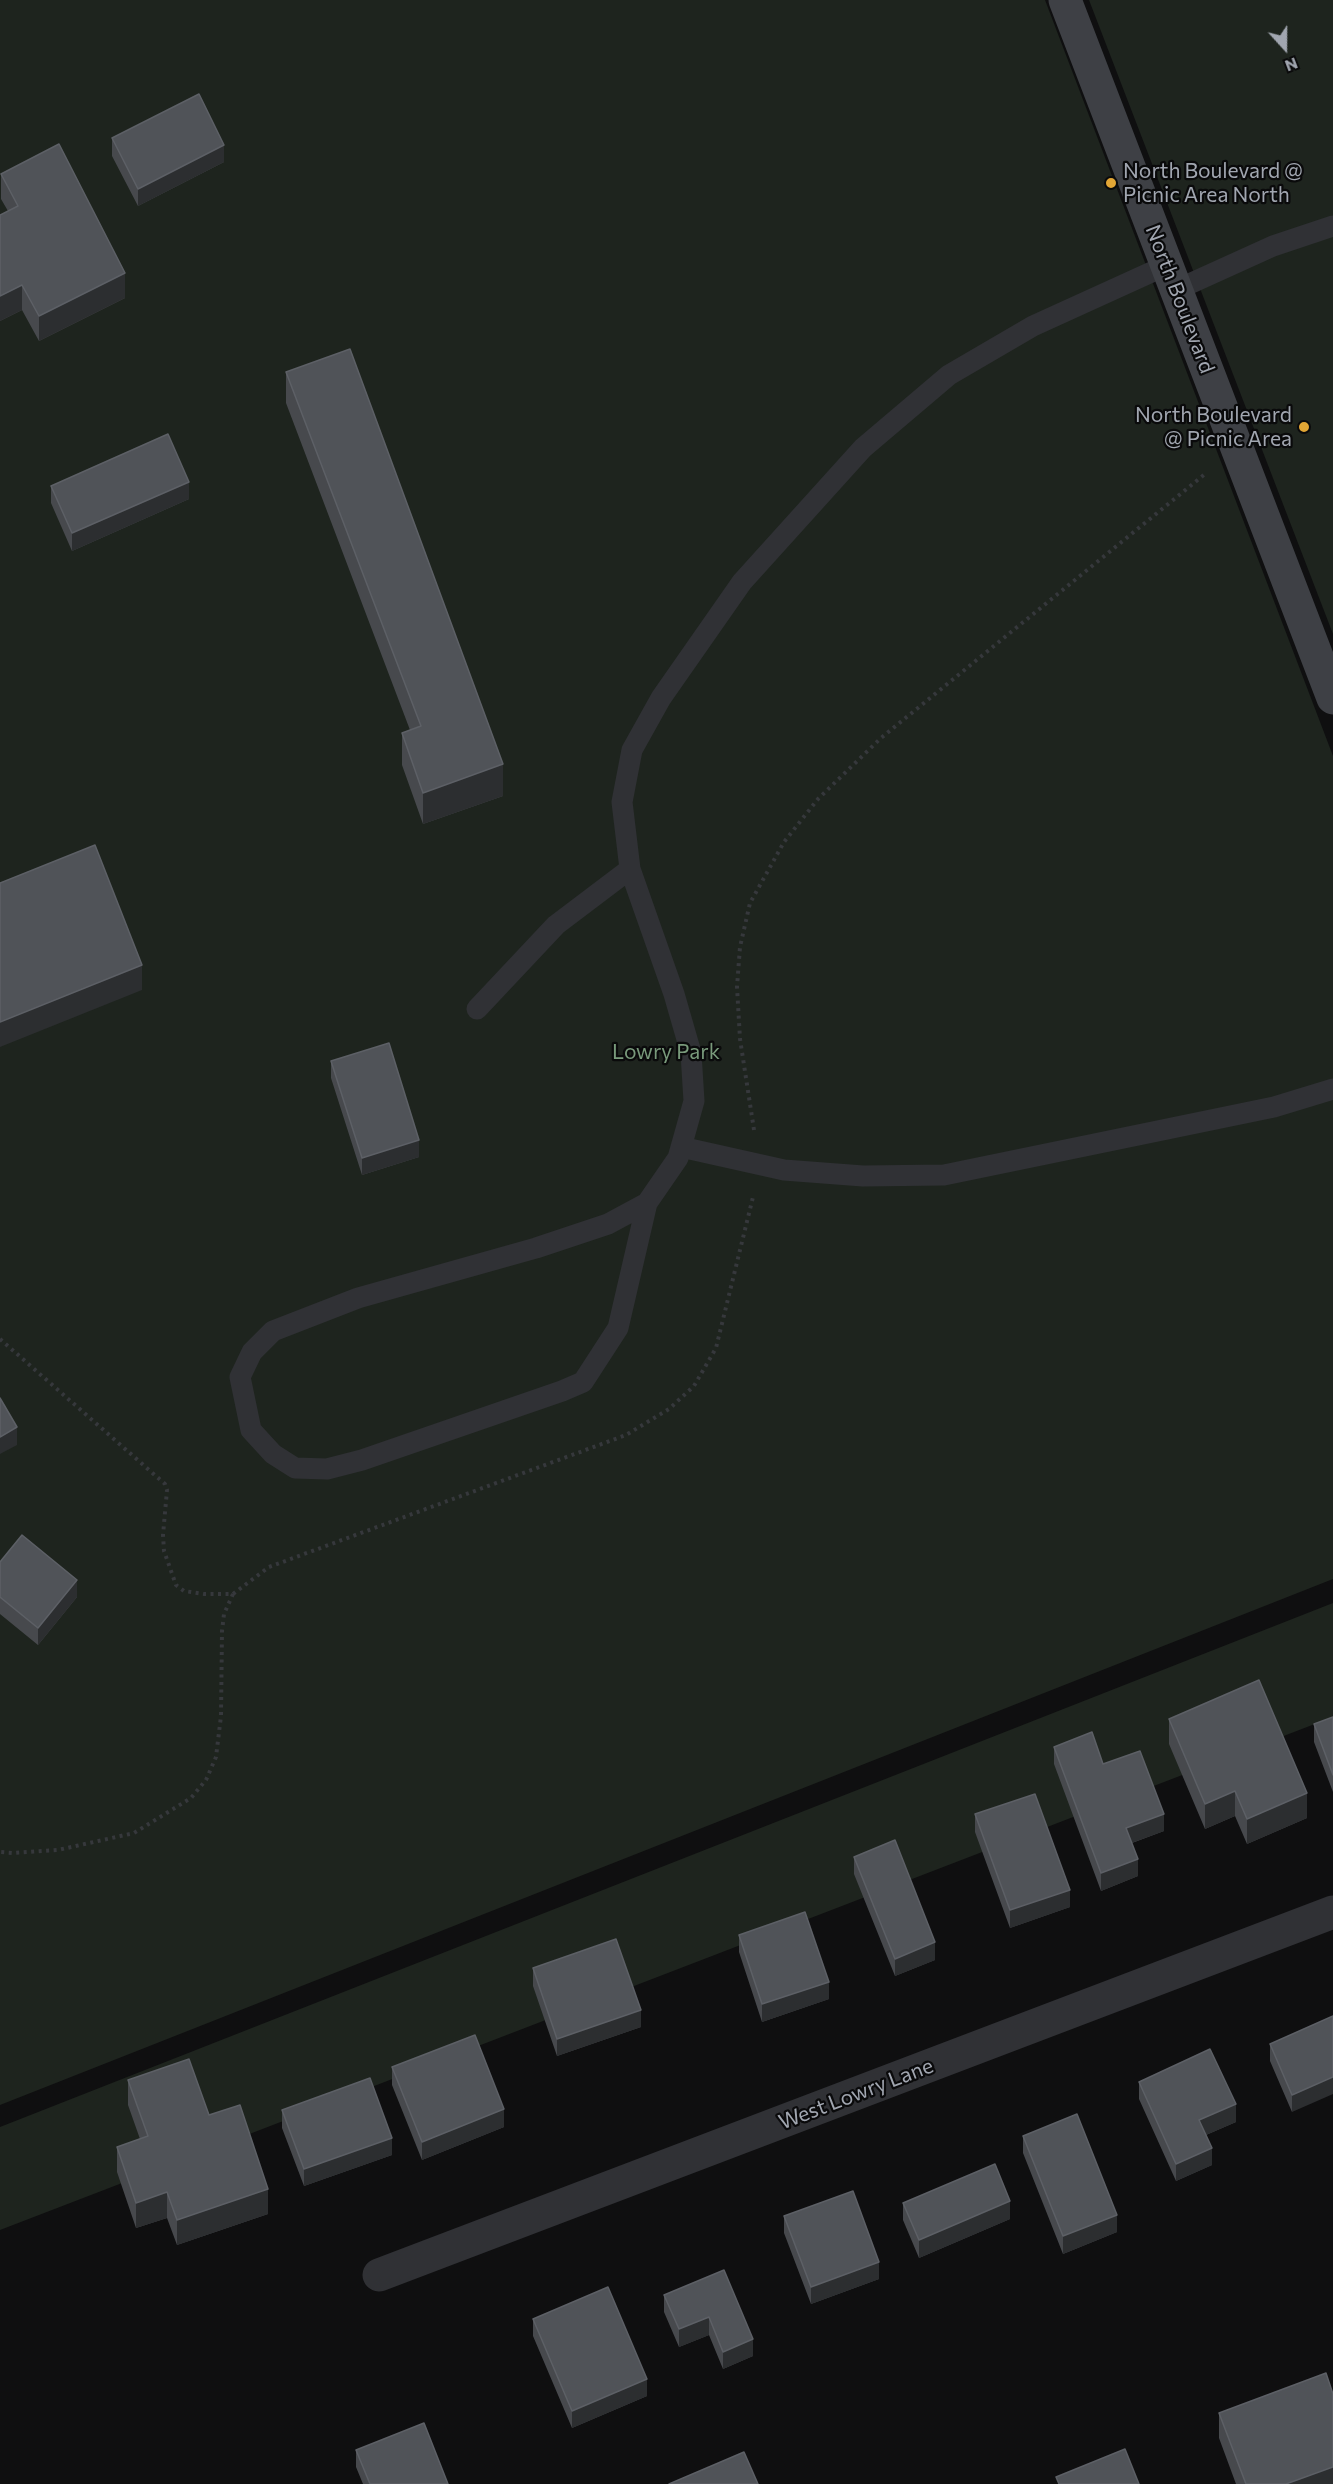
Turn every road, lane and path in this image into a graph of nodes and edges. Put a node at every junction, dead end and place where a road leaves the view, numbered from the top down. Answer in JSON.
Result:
{"nodes":[{"id":1,"x":1065,"y":0,"type":"edge"},
{"id":2,"x":1333,"y":226,"type":"edge"},
{"id":3,"x":1172,"y":278,"type":"junction"},
{"id":4,"x":1193,"y":485,"type":"dead end"},
{"id":5,"x":1333,"y":698,"type":"edge"},
{"id":6,"x":630,"y":870,"type":"junction"},
{"id":7,"x":477,"y":1009,"type":"dead end"},
{"id":8,"x":1333,"y":1089,"type":"edge"},
{"id":9,"x":681,"y":1147,"type":"junction"},
{"id":10,"x":756,"y":1164,"type":"junction"},
{"id":11,"x":647,"y":1203,"type":"junction"},
{"id":12,"x":0,"y":1338,"type":"edge"},
{"id":13,"x":232,"y":1594,"type":"junction"},
{"id":14,"x":0,"y":1852,"type":"edge"},
{"id":15,"x":1333,"y":1912,"type":"edge"},
{"id":16,"x":379,"y":2275,"type":"dead end"}],
"edges":[{"from":1,"to":3,"type":"street","name":"North Boulevard"},
{"from":2,"to":3,"type":"lane"},
{"from":3,"to":5,"type":"street","name":"North Boulevard"},
{"from":3,"to":6,"type":"lane"},
{"from":4,"to":10,"type":"path"},
{"from":6,"to":7,"type":"lane"},
{"from":6,"to":9,"type":"lane"},
{"from":8,"to":10,"type":"lane"},
{"from":9,"to":10,"type":"lane"},
{"from":9,"to":11,"type":"lane"},
{"from":10,"to":13,"type":"path"},
{"from":11,"to":11,"type":"lane"},
{"from":12,"to":13,"type":"path"},
{"from":13,"to":14,"type":"path"},
{"from":15,"to":16,"type":"street","name":"West Lowry Lane"}]}
